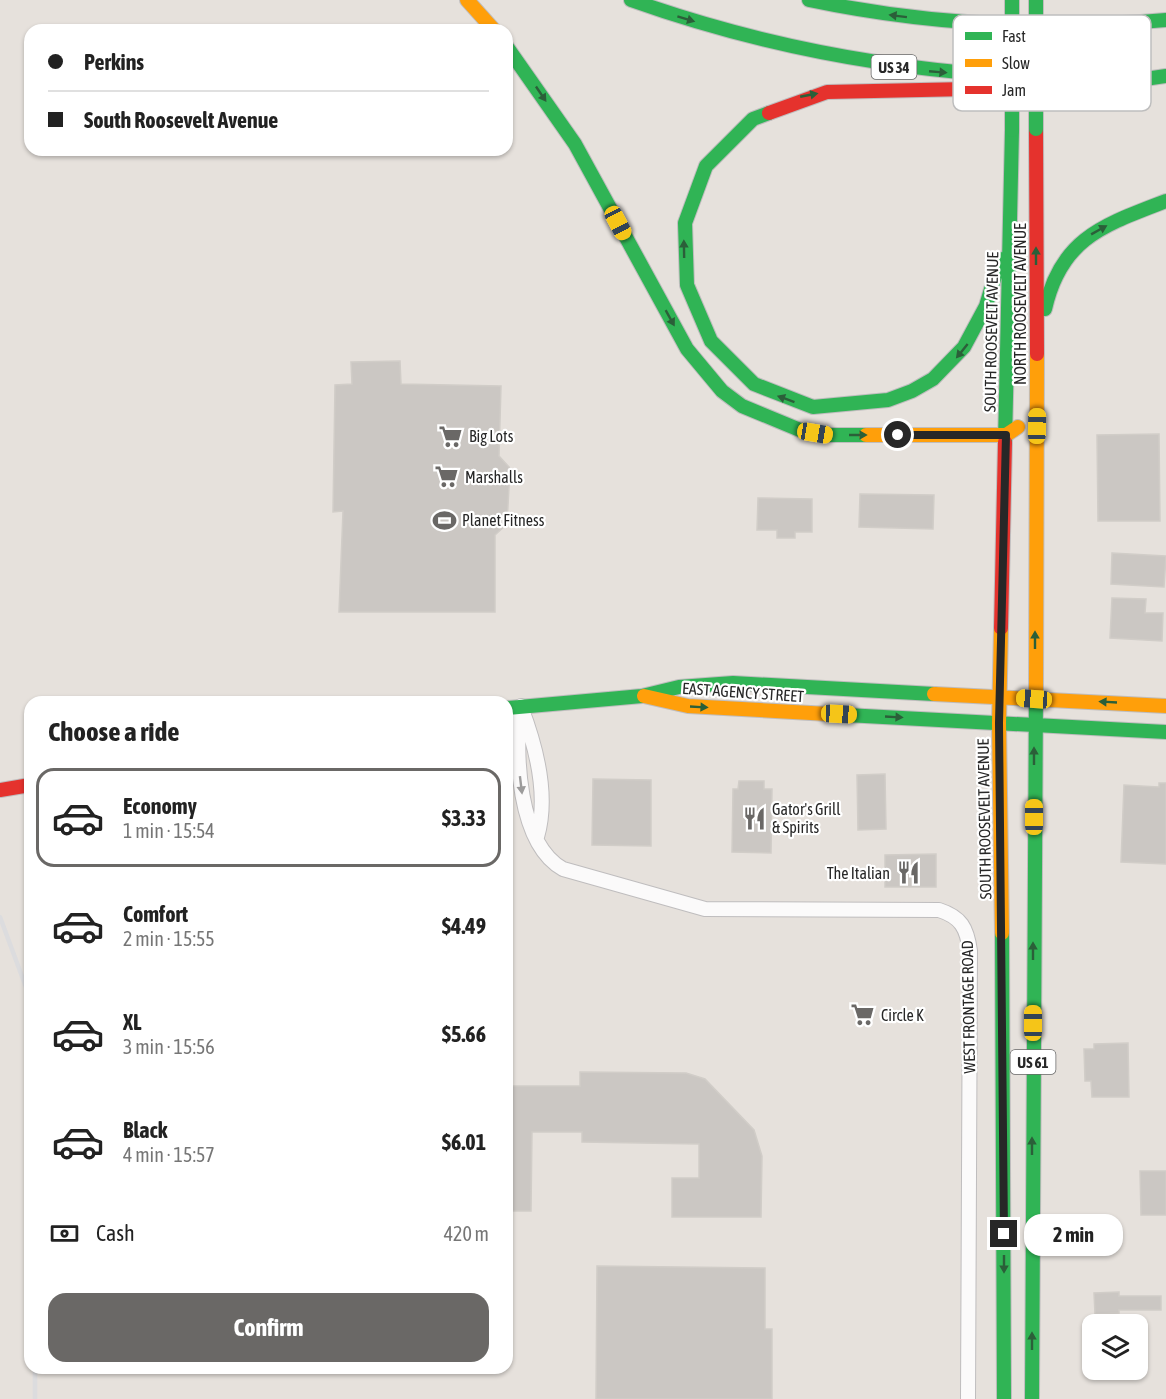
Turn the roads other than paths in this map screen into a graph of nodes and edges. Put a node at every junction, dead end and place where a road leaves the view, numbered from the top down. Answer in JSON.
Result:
{"nodes":[{"id":1,"x":467,"y":0,"type":"edge"},
{"id":2,"x":631,"y":0,"type":"edge"},
{"id":3,"x":809,"y":0,"type":"edge"},
{"id":4,"x":1166,"y":20,"type":"edge"},
{"id":5,"x":1151,"y":21,"type":"edge"},
{"id":6,"x":953,"y":22,"type":"edge"},
{"id":7,"x":489,"y":24,"type":"edge"},
{"id":8,"x":513,"y":55,"type":"edge"},
{"id":9,"x":1166,"y":70,"type":"edge"},
{"id":10,"x":953,"y":71,"type":"edge"},
{"id":11,"x":1151,"y":71,"type":"edge"},
{"id":12,"x":1166,"y":76,"type":"edge"},
{"id":13,"x":1151,"y":78,"type":"edge"},
{"id":14,"x":953,"y":90,"type":"edge"},
{"id":15,"x":1012,"y":111,"type":"edge"},
{"id":16,"x":1036,"y":111,"type":"edge"},
{"id":17,"x":1011,"y":176,"type":"junction"},
{"id":18,"x":1166,"y":201,"type":"edge"},
{"id":19,"x":1037,"y":371,"type":"junction"},
{"id":20,"x":1037,"y":414,"type":"junction"},
{"id":21,"x":1006,"y":435,"type":"junction"},
{"id":22,"x":642,"y":696,"type":"junction"},
{"id":23,"x":1000,"y":696,"type":"junction"},
{"id":24,"x":1034,"y":699,"type":"junction"},
{"id":25,"x":1166,"y":705,"type":"edge"},
{"id":26,"x":514,"y":707,"type":"edge"},
{"id":27,"x":999,"y":723,"type":"junction"},
{"id":28,"x":1034,"y":725,"type":"junction"},
{"id":29,"x":1166,"y":732,"type":"edge"},
{"id":30,"x":24,"y":786,"type":"edge"},
{"id":31,"x":0,"y":790,"type":"edge"},
{"id":32,"x":968,"y":1399,"type":"edge"},
{"id":33,"x":1004,"y":1399,"type":"edge"},
{"id":34,"x":1032,"y":1399,"type":"edge"}],
"edges":[{"from":1,"to":7,"type":"main road"},
{"from":2,"to":10,"type":"main road","number":"US 34","one_way":true},
{"from":6,"to":3,"type":"main road","one_way":true},
{"from":4,"to":5,"type":"main road","one_way":true},
{"from":8,"to":21,"type":"main road","one_way":true},
{"from":11,"to":9,"type":"main road","number":"US 34","one_way":true},
{"from":13,"to":12,"type":"main road","one_way":true},
{"from":17,"to":14,"type":"main road","one_way":true},
{"from":15,"to":17,"type":"main road","name":"SOUTH ROOSEVELT AVENUE","number":"US 61","bridge":true},
{"from":19,"to":16,"type":"main road","name":"NORTH ROOSEVELT AVENUE","number":"US 61","one_way":true,"bridge":true},
{"from":17,"to":21,"type":"main road","name":"SOUTH ROOSEVELT AVENUE","number":"US 61"},
{"from":19,"to":18,"type":"main road","one_way":true},
{"from":19,"to":20,"type":"main road","name":"NORTH ROOSEVELT AVENUE","number":"US 61"},
{"from":20,"to":21,"type":"main road"},
{"from":24,"to":20,"type":"main road","name":"NORTH ROOSEVELT AVENUE","number":"US 61","one_way":true},
{"from":21,"to":23,"type":"main road","name":"SOUTH ROOSEVELT AVENUE","number":"US 61"},
{"from":22,"to":23,"type":"main road","name":"EAST AGENCY STREET"},
{"from":22,"to":26,"type":"main road","name":"EAST AGENCY STREET"},
{"from":22,"to":27,"type":"main road","name":"EAST AGENCY STREET","one_way":true},
{"from":23,"to":24,"type":"main road","name":"EAST AGENCY STREET"},
{"from":23,"to":27,"type":"main road","name":"SOUTH ROOSEVELT AVENUE","number":"US 61"},
{"from":25,"to":24,"type":"main road","name":"EAST AGENCY STREET","one_way":true},
{"from":24,"to":28,"type":"main road","name":"NORTH ROOSEVELT AVENUE","number":"US 61"},
{"from":26,"to":32,"type":"street","name":"WEST FRONTAGE ROAD"},
{"from":27,"to":28,"type":"main road","name":"EAST AGENCY STREET"},
{"from":27,"to":33,"type":"main road","name":"SOUTH ROOSEVELT AVENUE","number":"US 61","one_way":true},
{"from":28,"to":29,"type":"main road","name":"EAST AGENCY STREET"},
{"from":34,"to":28,"type":"main road","name":"NORTH ROOSEVELT AVENUE","number":"US 61","one_way":true},
{"from":30,"to":31,"type":"main road"}]}
